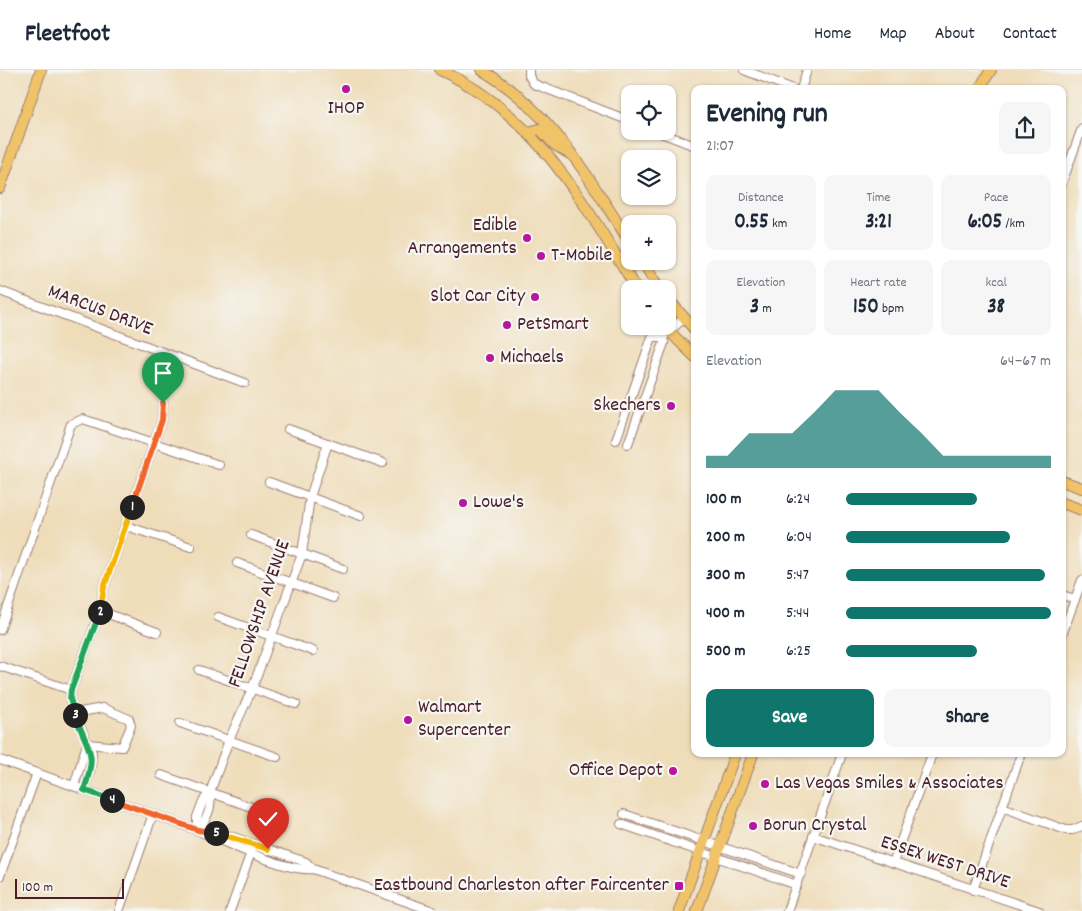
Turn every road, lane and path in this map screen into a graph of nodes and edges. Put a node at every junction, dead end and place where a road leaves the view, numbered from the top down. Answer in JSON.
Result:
{"nodes":[{"id":1,"x":41,"y":70,"type":"edge"},
{"id":2,"x":440,"y":70,"type":"edge"},
{"id":3,"x":482,"y":70,"type":"edge"},
{"id":4,"x":744,"y":70,"type":"edge"},
{"id":5,"x":807,"y":70,"type":"edge"},
{"id":6,"x":980,"y":70,"type":"edge"},
{"id":7,"x":991,"y":70,"type":"edge"},
{"id":8,"x":529,"y":73,"type":"edge"},
{"id":9,"x":783,"y":85,"type":"edge"},
{"id":10,"x":802,"y":85,"type":"edge"},
{"id":11,"x":980,"y":85,"type":"edge"},
{"id":12,"x":981,"y":85,"type":"edge"},
{"id":13,"x":621,"y":118,"type":"edge"},
{"id":14,"x":1082,"y":128,"type":"edge"},
{"id":15,"x":528,"y":132,"type":"junction"},
{"id":16,"x":676,"y":139,"type":"edge"},
{"id":17,"x":691,"y":144,"type":"edge"},
{"id":18,"x":576,"y":157,"type":"junction"},
{"id":19,"x":1066,"y":172,"type":"edge"},
{"id":20,"x":0,"y":188,"type":"edge"},
{"id":21,"x":621,"y":228,"type":"edge"},
{"id":22,"x":631,"y":280,"type":"edge"},
{"id":23,"x":0,"y":291,"type":"edge"},
{"id":24,"x":676,"y":308,"type":"edge"},
{"id":25,"x":684,"y":318,"type":"junction"},
{"id":26,"x":676,"y":324,"type":"edge"},
{"id":27,"x":691,"y":326,"type":"edge"},
{"id":28,"x":657,"y":335,"type":"edge"},
{"id":29,"x":665,"y":335,"type":"edge"},
{"id":30,"x":669,"y":335,"type":"edge"},
{"id":31,"x":691,"y":354,"type":"edge"},
{"id":32,"x":245,"y":383,"type":"dead end"},
{"id":33,"x":163,"y":403,"type":"dead end"},
{"id":34,"x":288,"y":429,"type":"dead end"},
{"id":35,"x":616,"y":440,"type":"dead end"},
{"id":36,"x":154,"y":442,"type":"junction"},
{"id":37,"x":328,"y":443,"type":"junction"},
{"id":38,"x":628,"y":444,"type":"dead end"},
{"id":39,"x":383,"y":464,"type":"dead end"},
{"id":40,"x":219,"y":466,"type":"dead end"},
{"id":41,"x":269,"y":482,"type":"dead end"},
{"id":42,"x":1066,"y":483,"type":"edge"},
{"id":43,"x":1082,"y":488,"type":"edge"},
{"id":44,"x":310,"y":497,"type":"junction"},
{"id":45,"x":1082,"y":502,"type":"edge"},
{"id":46,"x":1066,"y":504,"type":"edge"},
{"id":47,"x":1066,"y":505,"type":"edge"},
{"id":48,"x":1082,"y":510,"type":"edge"},
{"id":49,"x":361,"y":516,"type":"dead end"},
{"id":50,"x":126,"y":526,"type":"junction"},
{"id":51,"x":251,"y":535,"type":"dead end"},
{"id":52,"x":191,"y":547,"type":"dead end"},
{"id":53,"x":302,"y":554,"type":"junction"},
{"id":54,"x":237,"y":563,"type":"dead end"},
{"id":55,"x":343,"y":568,"type":"dead end"},
{"id":56,"x":1082,"y":580,"type":"edge"},
{"id":57,"x":292,"y":584,"type":"junction"},
{"id":58,"x":1066,"y":596,"type":"edge"},
{"id":59,"x":333,"y":598,"type":"dead end"},
{"id":60,"x":1075,"y":599,"type":"junction"},
{"id":61,"x":100,"y":611,"type":"junction"},
{"id":62,"x":218,"y":617,"type":"dead end"},
{"id":63,"x":1066,"y":624,"type":"edge"},
{"id":64,"x":0,"y":630,"type":"edge"},
{"id":65,"x":157,"y":632,"type":"dead end"},
{"id":66,"x":272,"y":636,"type":"junction"},
{"id":67,"x":314,"y":651,"type":"dead end"},
{"id":68,"x":0,"y":666,"type":"edge"},
{"id":69,"x":199,"y":670,"type":"dead end"},
{"id":70,"x":252,"y":689,"type":"junction"},
{"id":71,"x":71,"y":690,"type":"junction"},
{"id":72,"x":296,"y":704,"type":"dead end"},
{"id":73,"x":74,"y":713,"type":"junction"},
{"id":74,"x":180,"y":722,"type":"dead end"},
{"id":75,"x":229,"y":740,"type":"junction"},
{"id":76,"x":87,"y":744,"type":"junction"},
{"id":77,"x":277,"y":757,"type":"dead end"},
{"id":78,"x":734,"y":757,"type":"edge"},
{"id":79,"x":752,"y":757,"type":"edge"},
{"id":80,"x":841,"y":757,"type":"edge"},
{"id":81,"x":931,"y":757,"type":"edge"},
{"id":82,"x":1020,"y":757,"type":"edge"},
{"id":83,"x":0,"y":760,"type":"edge"},
{"id":84,"x":37,"y":773,"type":"junction"},
{"id":85,"x":161,"y":775,"type":"dead end"},
{"id":86,"x":74,"y":786,"type":"junction"},
{"id":87,"x":84,"y":790,"type":"junction"},
{"id":88,"x":210,"y":792,"type":"junction"},
{"id":89,"x":1002,"y":808,"type":"junction"},
{"id":90,"x":257,"y":809,"type":"dead end"},
{"id":91,"x":153,"y":814,"type":"junction"},
{"id":92,"x":624,"y":814,"type":"dead end"},
{"id":93,"x":621,"y":824,"type":"dead end"},
{"id":94,"x":1080,"y":827,"type":"edge"},
{"id":95,"x":198,"y":830,"type":"junction"},
{"id":96,"x":813,"y":836,"type":"junction"},
{"id":97,"x":246,"y":842,"type":"junction"},
{"id":98,"x":712,"y":844,"type":"junction"},
{"id":99,"x":251,"y":852,"type":"junction"},
{"id":100,"x":285,"y":855,"type":"junction"},
{"id":101,"x":708,"y":855,"type":"junction"},
{"id":102,"x":893,"y":863,"type":"junction"},
{"id":103,"x":289,"y":866,"type":"junction"},
{"id":104,"x":313,"y":869,"type":"junction"},
{"id":105,"x":801,"y":874,"type":"junction"},
{"id":106,"x":0,"y":876,"type":"edge"},
{"id":107,"x":796,"y":885,"type":"junction"},
{"id":108,"x":973,"y":890,"type":"junction"},
{"id":109,"x":119,"y":911,"type":"edge"},
{"id":110,"x":230,"y":911,"type":"edge"},
{"id":111,"x":432,"y":911,"type":"edge"},
{"id":112,"x":679,"y":911,"type":"edge"},
{"id":113,"x":697,"y":911,"type":"edge"},
{"id":114,"x":787,"y":911,"type":"edge"},
{"id":115,"x":1039,"y":911,"type":"edge"}],
"edges":[{"from":1,"to":20,"type":"main road"},
{"from":2,"to":15,"type":"main road"},
{"from":3,"to":18,"type":"main road"},
{"from":4,"to":9,"type":"street"},
{"from":5,"to":10,"type":"street"},
{"from":6,"to":11,"type":"main road"},
{"from":7,"to":12,"type":"main road"},
{"from":8,"to":13,"type":"street"},
{"from":14,"to":19,"type":"street"},
{"from":15,"to":18,"type":"main road"},
{"from":15,"to":22,"type":"main road"},
{"from":16,"to":17,"type":"street"},
{"from":18,"to":21,"type":"main road"},
{"from":23,"to":32,"type":"street","name":"MARCUS DRIVE"},
{"from":24,"to":25,"type":"main road"},
{"from":25,"to":26,"type":"street"},
{"from":25,"to":27,"type":"main road"},
{"from":28,"to":35,"type":"street"},
{"from":29,"to":38,"type":"street"},
{"from":30,"to":31,"type":"main road"},
{"from":33,"to":36,"type":"street"},
{"from":34,"to":37,"type":"street"},
{"from":36,"to":40,"type":"street"},
{"from":36,"to":50,"type":"street"},
{"from":36,"to":64,"type":"street"},
{"from":37,"to":39,"type":"street"},
{"from":37,"to":44,"type":"street","name":"FELLOWSHIP AVENUE"},
{"from":41,"to":44,"type":"street"},
{"from":42,"to":43,"type":"main road"},
{"from":44,"to":49,"type":"street"},
{"from":44,"to":53,"type":"street","name":"FELLOWSHIP AVENUE"},
{"from":45,"to":46,"type":"main road"},
{"from":47,"to":48,"type":"main road"},
{"from":50,"to":52,"type":"street"},
{"from":50,"to":61,"type":"street"},
{"from":51,"to":53,"type":"street"},
{"from":53,"to":55,"type":"street"},
{"from":53,"to":57,"type":"street","name":"FELLOWSHIP AVENUE"},
{"from":54,"to":57,"type":"street"},
{"from":56,"to":60,"type":"street"},
{"from":57,"to":59,"type":"street"},
{"from":57,"to":66,"type":"street","name":"FELLOWSHIP AVENUE"},
{"from":58,"to":60,"type":"street"},
{"from":60,"to":63,"type":"street"},
{"from":61,"to":65,"type":"street"},
{"from":61,"to":71,"type":"street"},
{"from":62,"to":66,"type":"street"},
{"from":66,"to":67,"type":"street"},
{"from":66,"to":70,"type":"street","name":"FELLOWSHIP AVENUE"},
{"from":68,"to":71,"type":"street"},
{"from":69,"to":70,"type":"street"},
{"from":70,"to":72,"type":"street"},
{"from":70,"to":75,"type":"street","name":"FELLOWSHIP AVENUE"},
{"from":71,"to":73,"type":"street"},
{"from":73,"to":76,"type":"street"},
{"from":73,"to":76,"type":"street"},
{"from":74,"to":75,"type":"street"},
{"from":75,"to":77,"type":"street"},
{"from":75,"to":88,"type":"street","name":"FELLOWSHIP AVENUE"},
{"from":76,"to":86,"type":"street"},
{"from":76,"to":87,"type":"street"},
{"from":78,"to":98,"type":"main road"},
{"from":79,"to":98,"type":"main road"},
{"from":80,"to":96,"type":"street"},
{"from":81,"to":102,"type":"street"},
{"from":82,"to":89,"type":"street"},
{"from":83,"to":84,"type":"street"},
{"from":84,"to":86,"type":"street"},
{"from":84,"to":106,"type":"street"},
{"from":85,"to":88,"type":"street"},
{"from":86,"to":87,"type":"street"},
{"from":87,"to":91,"type":"street"},
{"from":88,"to":90,"type":"street"},
{"from":88,"to":95,"type":"street","name":"FELLOWSHIP AVENUE"},
{"from":89,"to":94,"type":"street"},
{"from":89,"to":108,"type":"street"},
{"from":91,"to":95,"type":"street"},
{"from":91,"to":109,"type":"street"},
{"from":92,"to":98,"type":"street"},
{"from":93,"to":101,"type":"street"},
{"from":95,"to":97,"type":"street"},
{"from":95,"to":99,"type":"street"},
{"from":96,"to":102,"type":"street","name":"ESSEX WEST DRIVE"},
{"from":96,"to":105,"type":"street"},
{"from":97,"to":99,"type":"street"},
{"from":97,"to":100,"type":"street"},
{"from":98,"to":101,"type":"main road"},
{"from":98,"to":101,"type":"main road"},
{"from":98,"to":105,"type":"street"},
{"from":99,"to":103,"type":"street"},
{"from":99,"to":110,"type":"street"},
{"from":100,"to":103,"type":"street"},
{"from":100,"to":104,"type":"street"},
{"from":101,"to":107,"type":"street"},
{"from":101,"to":112,"type":"main road"},
{"from":101,"to":113,"type":"main road"},
{"from":102,"to":108,"type":"street","name":"ESSEX WEST DRIVE"},
{"from":103,"to":104,"type":"street"},
{"from":104,"to":111,"type":"street"},
{"from":105,"to":107,"type":"street"},
{"from":107,"to":114,"type":"street"},
{"from":108,"to":115,"type":"street","name":"ESSEX WEST DRIVE"}]}
